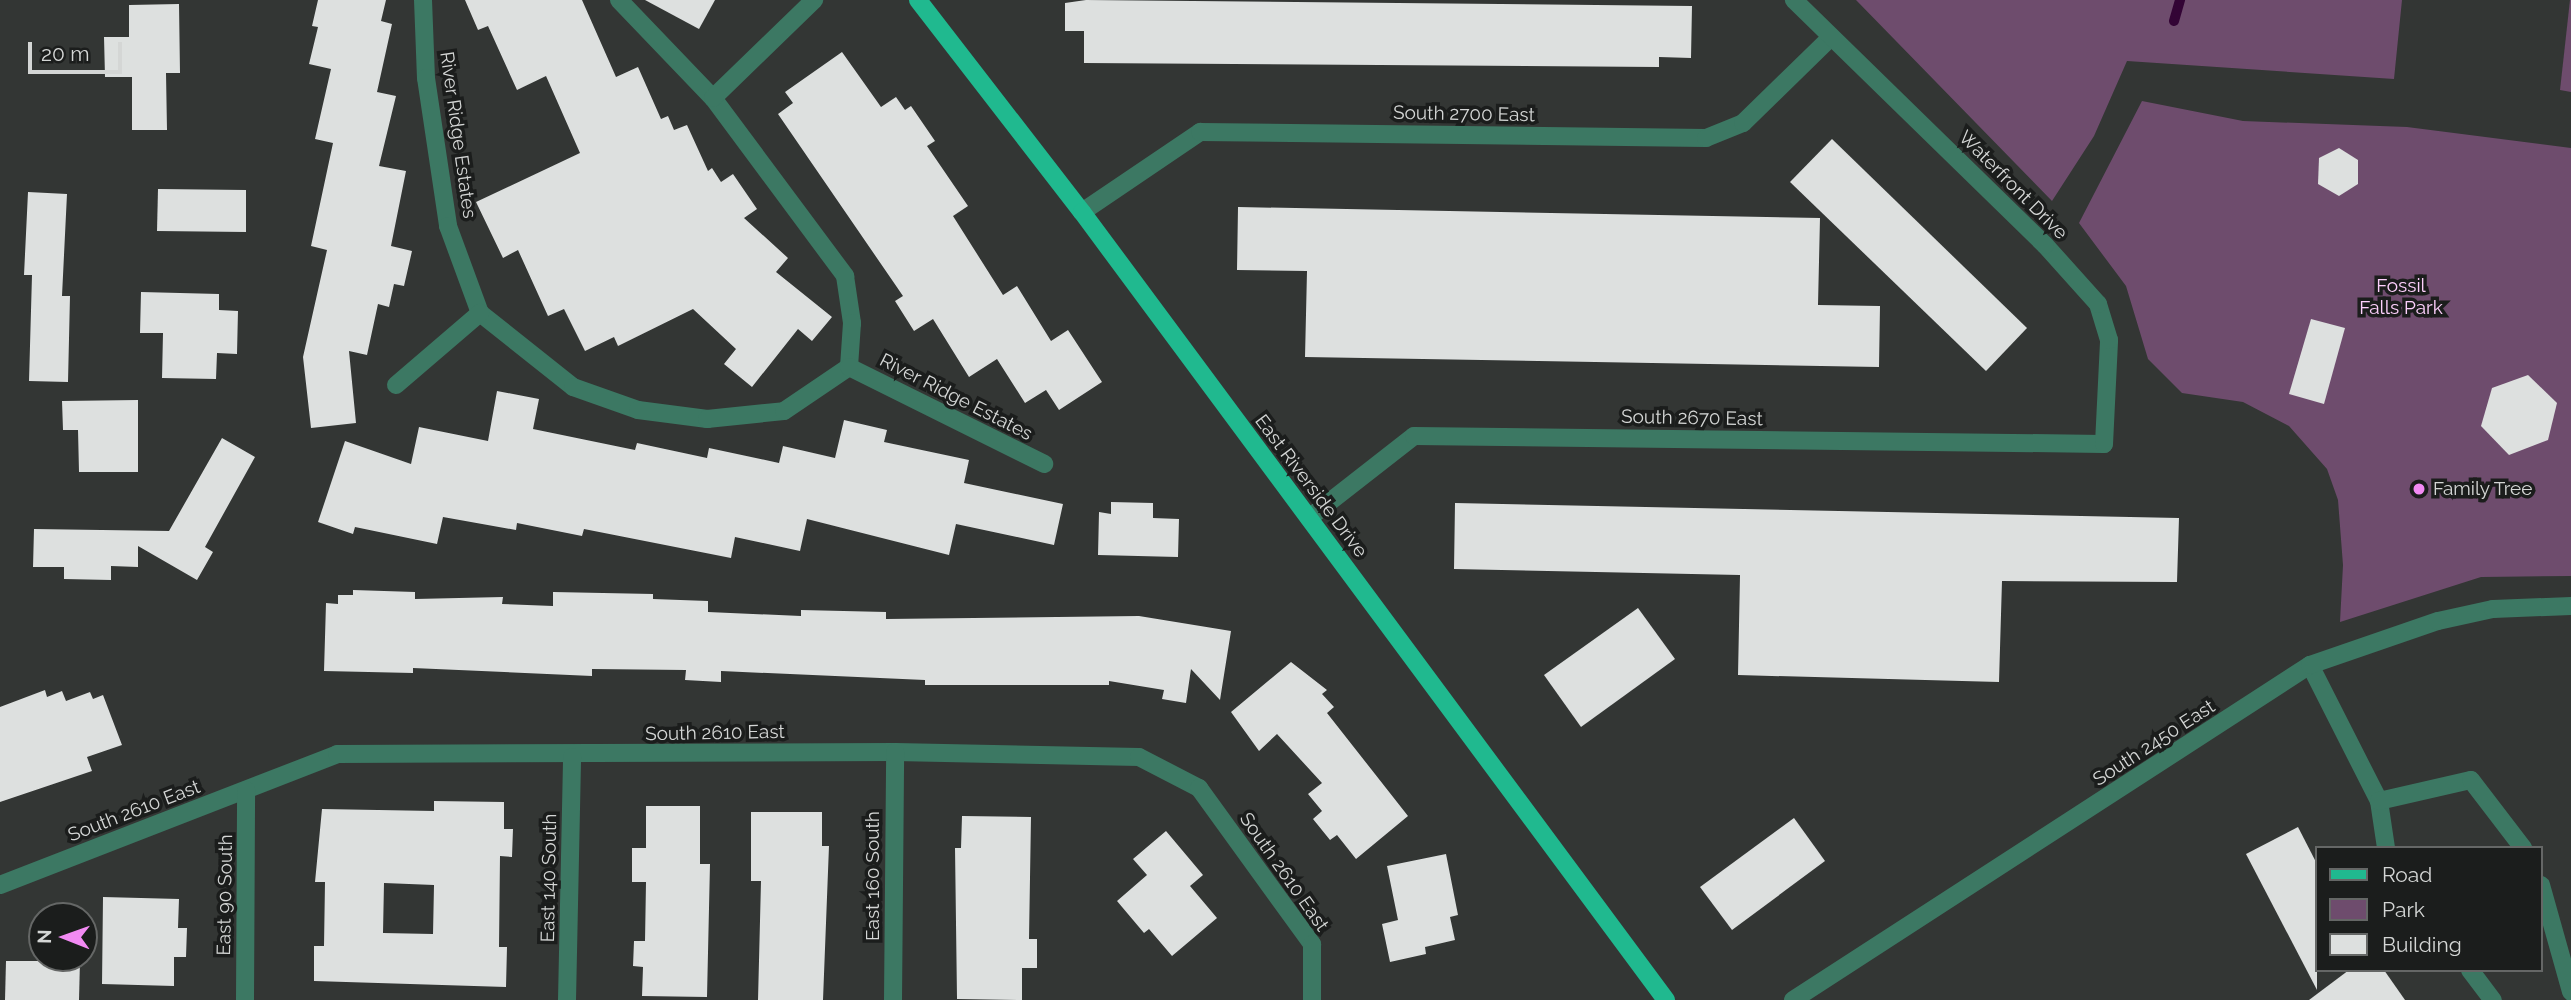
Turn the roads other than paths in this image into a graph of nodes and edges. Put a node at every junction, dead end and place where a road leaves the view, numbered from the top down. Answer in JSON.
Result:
{"nodes":[{"id":1,"x":424,"y":0,"type":"edge"},
{"id":2,"x":619,"y":0,"type":"edge"},
{"id":3,"x":814,"y":0,"type":"edge"},
{"id":4,"x":918,"y":0,"type":"edge"},
{"id":5,"x":1794,"y":0,"type":"edge"},
{"id":6,"x":1831,"y":37,"type":"junction"},
{"id":7,"x":713,"y":98,"type":"junction"},
{"id":8,"x":1082,"y":212,"type":"junction"},
{"id":9,"x":480,"y":313,"type":"junction"},
{"id":10,"x":849,"y":367,"type":"junction"},
{"id":11,"x":396,"y":385,"type":"dead end"},
{"id":12,"x":2104,"y":444,"type":"joint"},
{"id":13,"x":1044,"y":464,"type":"dead end"},
{"id":14,"x":1309,"y":518,"type":"junction"},
{"id":15,"x":2571,"y":606,"type":"edge"},
{"id":16,"x":2310,"y":664,"type":"junction"},
{"id":17,"x":895,"y":752,"type":"junction"},
{"id":18,"x":572,"y":757,"type":"junction"},
{"id":19,"x":246,"y":790,"type":"junction"},
{"id":20,"x":2379,"y":801,"type":"junction"},
{"id":21,"x":2386,"y":846,"type":"edge"},
{"id":22,"x":2521,"y":846,"type":"edge"},
{"id":23,"x":0,"y":885,"type":"edge"},
{"id":24,"x":2543,"y":892,"type":"edge"},
{"id":25,"x":2472,"y":972,"type":"edge"},
{"id":26,"x":2571,"y":992,"type":"edge"},
{"id":27,"x":244,"y":1000,"type":"edge"},
{"id":28,"x":568,"y":1000,"type":"edge"},
{"id":29,"x":893,"y":1000,"type":"edge"},
{"id":30,"x":1312,"y":1000,"type":"edge"},
{"id":31,"x":1666,"y":1000,"type":"edge"},
{"id":32,"x":1793,"y":1000,"type":"edge"},
{"id":33,"x":2493,"y":1000,"type":"edge"}],
"edges":[{"from":1,"to":9,"type":"street","name":"River Ridge Estates"},
{"from":2,"to":7,"type":"street","name":"River Ridge Estates"},
{"from":3,"to":7,"type":"street"},
{"from":4,"to":8,"type":"main road","name":"East Riverside Drive"},
{"from":5,"to":6,"type":"street","name":"Waterfront Drive"},
{"from":6,"to":8,"type":"street","name":"South 2700 East"},
{"from":6,"to":12,"type":"street","name":"Waterfront Drive"},
{"from":7,"to":10,"type":"street","name":"River Ridge Estates"},
{"from":8,"to":14,"type":"main road","name":"East Riverside Drive"},
{"from":9,"to":10,"type":"street","name":"River Ridge Estates"},
{"from":9,"to":11,"type":"street"},
{"from":10,"to":13,"type":"street","name":"River Ridge Estates"},
{"from":12,"to":14,"type":"street","name":"South 2670 East"},
{"from":14,"to":31,"type":"main road","name":"East Riverside Drive"},
{"from":15,"to":16,"type":"street","name":"South 2450 East"},
{"from":16,"to":20,"type":"street"},
{"from":16,"to":32,"type":"street","name":"South 2450 East"},
{"from":17,"to":18,"type":"street","name":"South 2610 East"},
{"from":17,"to":29,"type":"street","name":"East 160 South"},
{"from":17,"to":30,"type":"street","name":"South 2610 East"},
{"from":18,"to":19,"type":"street","name":"South 2610 East"},
{"from":18,"to":28,"type":"street","name":"East 140 South"},
{"from":19,"to":23,"type":"street","name":"South 2610 East"},
{"from":19,"to":27,"type":"street","name":"East 90 South"},
{"from":20,"to":21,"type":"street"},
{"from":20,"to":22,"type":"street"},
{"from":24,"to":26,"type":"street"},
{"from":25,"to":33,"type":"street"}]}
